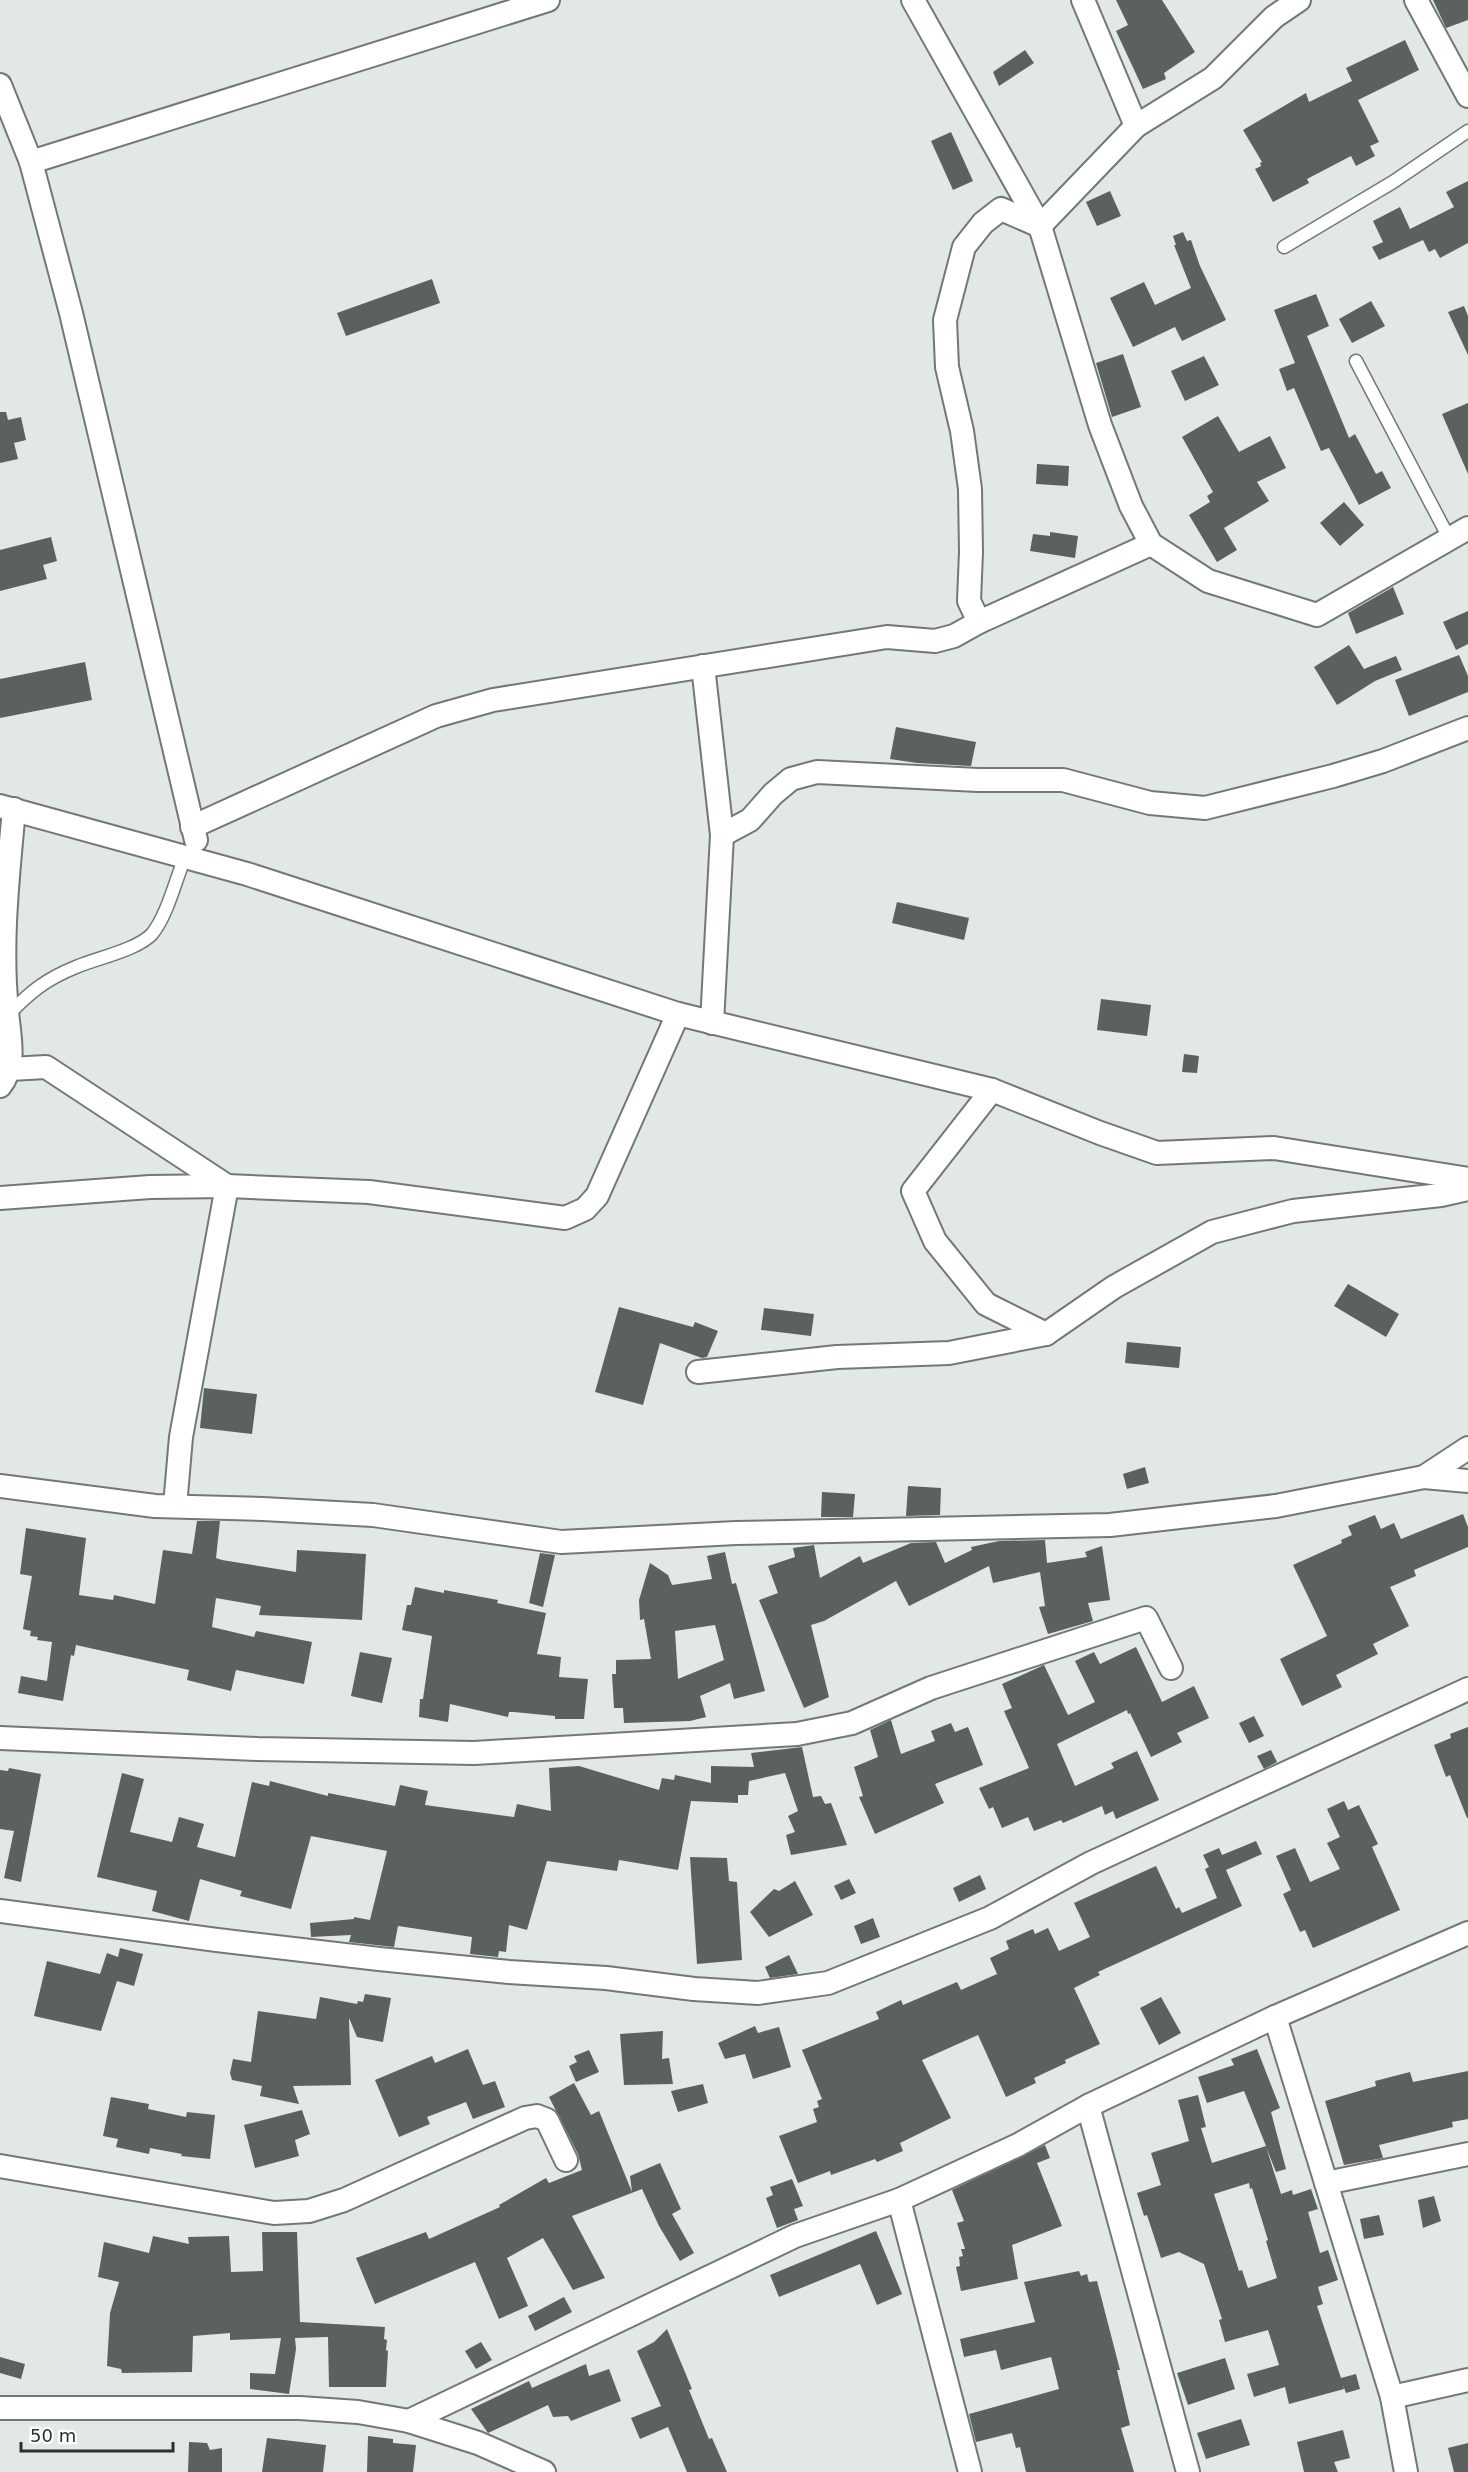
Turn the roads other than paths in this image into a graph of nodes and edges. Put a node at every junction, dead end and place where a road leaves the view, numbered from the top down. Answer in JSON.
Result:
{"nodes":[{"id":1,"x":548,"y":0,"type":"edge"},
{"id":2,"x":913,"y":0,"type":"edge"},
{"id":3,"x":1083,"y":0,"type":"edge"},
{"id":4,"x":1299,"y":0,"type":"edge"},
{"id":5,"x":1416,"y":0,"type":"edge"},
{"id":6,"x":0,"y":85,"type":"edge"},
{"id":7,"x":1468,"y":96,"type":"edge"},
{"id":8,"x":1136,"y":126,"type":"junction"},
{"id":9,"x":1468,"y":131,"type":"edge"},
{"id":10,"x":32,"y":162,"type":"junction"},
{"id":11,"x":1040,"y":226,"type":"junction"},
{"id":12,"x":1284,"y":247,"type":"dead end"},
{"id":13,"x":1356,"y":361,"type":"dead end"},
{"id":14,"x":1459,"y":533,"type":"edge"},
{"id":15,"x":1151,"y":544,"type":"junction"},
{"id":16,"x":979,"y":622,"type":"junction"},
{"id":17,"x":703,"y":666,"type":"junction"},
{"id":18,"x":1468,"y":728,"type":"edge"},
{"id":19,"x":7,"y":808,"type":"edge"},
{"id":20,"x":192,"y":827,"type":"junction"},
{"id":21,"x":722,"y":835,"type":"junction"},
{"id":22,"x":193,"y":859,"type":"junction"},
{"id":23,"x":678,"y":1014,"type":"junction"},
{"id":24,"x":7,"y":1016,"type":"junction"},
{"id":25,"x":712,"y":1023,"type":"junction"},
{"id":26,"x":5,"y":1078,"type":"edge"},
{"id":27,"x":992,"y":1090,"type":"junction"},
{"id":28,"x":1468,"y":1179,"type":"edge"},
{"id":29,"x":227,"y":1186,"type":"junction"},
{"id":30,"x":1468,"y":1189,"type":"edge"},
{"id":31,"x":0,"y":1198,"type":"edge"},
{"id":32,"x":1046,"y":1334,"type":"junction"},
{"id":33,"x":698,"y":1372,"type":"dead end"},
{"id":34,"x":1468,"y":1448,"type":"edge"},
{"id":35,"x":1424,"y":1478,"type":"junction"},
{"id":36,"x":1468,"y":1481,"type":"edge"},
{"id":37,"x":0,"y":1486,"type":"edge"},
{"id":38,"x":175,"y":1506,"type":"junction"},
{"id":39,"x":1171,"y":1668,"type":"dead end"},
{"id":40,"x":1468,"y":1689,"type":"edge"},
{"id":41,"x":0,"y":1738,"type":"edge"},
{"id":42,"x":0,"y":1911,"type":"edge"},
{"id":43,"x":1468,"y":1933,"type":"edge"},
{"id":44,"x":1275,"y":2017,"type":"junction"},
{"id":45,"x":1089,"y":2106,"type":"junction"},
{"id":46,"x":1468,"y":2154,"type":"edge"},
{"id":47,"x":566,"y":2160,"type":"dead end"},
{"id":48,"x":0,"y":2166,"type":"edge"},
{"id":49,"x":1326,"y":2183,"type":"junction"},
{"id":50,"x":899,"y":2200,"type":"junction"},
{"id":51,"x":1468,"y":2380,"type":"edge"},
{"id":52,"x":1392,"y":2397,"type":"junction"},
{"id":53,"x":0,"y":2408,"type":"edge"},
{"id":54,"x":410,"y":2421,"type":"junction"},
{"id":55,"x":537,"y":2470,"type":"edge"},
{"id":56,"x":970,"y":2472,"type":"edge"},
{"id":57,"x":1188,"y":2472,"type":"edge"},
{"id":58,"x":1406,"y":2472,"type":"edge"}],
"edges":[{"from":1,"to":10,"type":"street"},
{"from":2,"to":11,"type":"street"},
{"from":3,"to":8,"type":"street"},
{"from":4,"to":8,"type":"street"},
{"from":5,"to":7,"type":"street"},
{"from":6,"to":10,"type":"street"},
{"from":8,"to":11,"type":"street"},
{"from":9,"to":12,"type":"lane"},
{"from":10,"to":20,"type":"street"},
{"from":11,"to":15,"type":"street"},
{"from":11,"to":16,"type":"street"},
{"from":13,"to":14,"type":"lane"},
{"from":14,"to":15,"type":"street"},
{"from":15,"to":16,"type":"street"},
{"from":16,"to":17,"type":"street"},
{"from":17,"to":20,"type":"street"},
{"from":17,"to":21,"type":"street"},
{"from":18,"to":21,"type":"street"},
{"from":19,"to":22,"type":"street"},
{"from":19,"to":24,"type":"street"},
{"from":20,"to":22,"type":"street"},
{"from":21,"to":25,"type":"street"},
{"from":22,"to":23,"type":"street"},
{"from":22,"to":24,"type":"lane"},
{"from":23,"to":25,"type":"street"},
{"from":23,"to":29,"type":"street"},
{"from":24,"to":26,"type":"street"},
{"from":25,"to":27,"type":"street"},
{"from":26,"to":29,"type":"street"},
{"from":27,"to":28,"type":"street"},
{"from":27,"to":32,"type":"street"},
{"from":29,"to":31,"type":"street"},
{"from":29,"to":38,"type":"street"},
{"from":30,"to":32,"type":"street"},
{"from":32,"to":33,"type":"street"},
{"from":34,"to":35,"type":"street"},
{"from":35,"to":36,"type":"street"},
{"from":35,"to":38,"type":"street"},
{"from":37,"to":38,"type":"street"},
{"from":39,"to":41,"type":"street"},
{"from":40,"to":42,"type":"street"},
{"from":43,"to":44,"type":"street"},
{"from":44,"to":45,"type":"street"},
{"from":44,"to":49,"type":"street"},
{"from":45,"to":50,"type":"street"},
{"from":45,"to":57,"type":"street"},
{"from":46,"to":49,"type":"street"},
{"from":47,"to":48,"type":"street"},
{"from":49,"to":52,"type":"street"},
{"from":50,"to":54,"type":"street"},
{"from":50,"to":56,"type":"street"},
{"from":51,"to":52,"type":"street"},
{"from":52,"to":58,"type":"street"},
{"from":53,"to":54,"type":"street"},
{"from":54,"to":55,"type":"street"}]}
